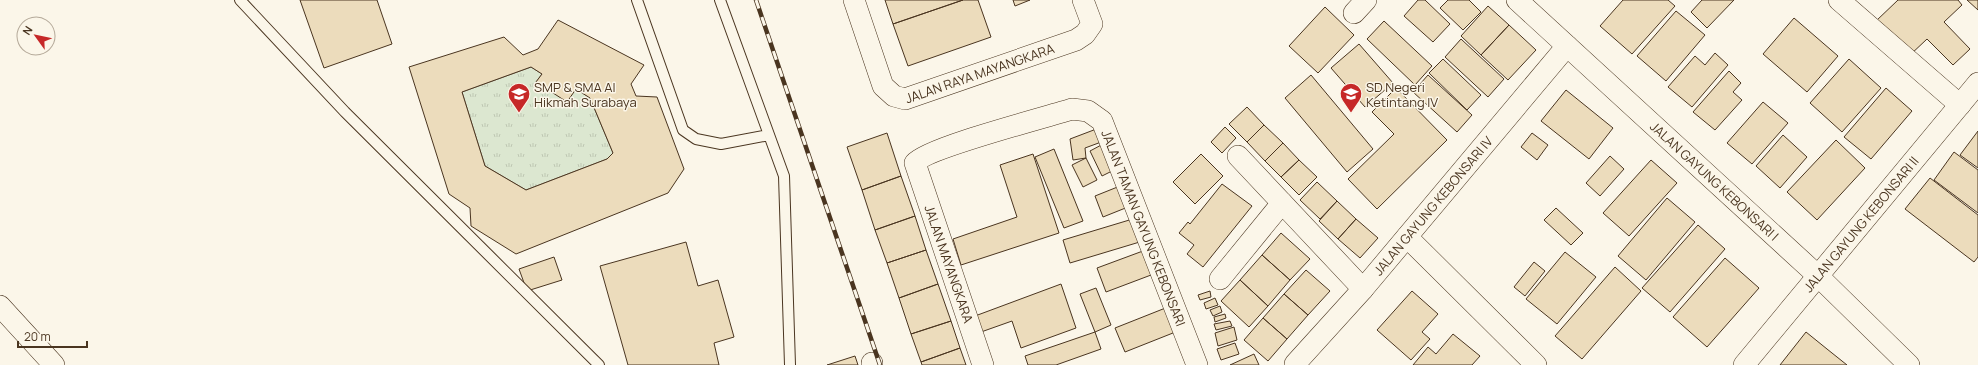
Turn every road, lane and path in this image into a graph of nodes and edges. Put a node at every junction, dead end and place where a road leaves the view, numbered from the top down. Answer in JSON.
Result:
{"nodes":[{"id":1,"x":240,"y":0,"type":"edge"},
{"id":2,"x":637,"y":0,"type":"edge"},
{"id":3,"x":720,"y":0,"type":"edge"},
{"id":4,"x":854,"y":0,"type":"edge"},
{"id":5,"x":1083,"y":0,"type":"edge"},
{"id":6,"x":1517,"y":0,"type":"edge"},
{"id":7,"x":1839,"y":0,"type":"edge"},
{"id":8,"x":1567,"y":46,"type":"junction"},
{"id":9,"x":1978,"y":83,"type":"edge"},
{"id":10,"x":1960,"y":105,"type":"junction"},
{"id":11,"x":769,"y":135,"type":"junction"},
{"id":12,"x":1238,"y":156,"type":"dead end"},
{"id":13,"x":915,"y":163,"type":"joint"},
{"id":14,"x":1282,"y":203,"type":"junction"},
{"id":15,"x":1407,"y":237,"type":"junction"},
{"id":16,"x":1817,"y":275,"type":"junction"},
{"id":17,"x":1220,"y":279,"type":"dead end"},
{"id":18,"x":1363,"y":289,"type":"junction"},
{"id":19,"x":0,"y":306,"type":"edge"},
{"id":20,"x":1296,"y":364,"type":"dead end"},
{"id":21,"x":54,"y":365,"type":"edge"},
{"id":22,"x":599,"y":365,"type":"edge"},
{"id":23,"x":790,"y":365,"type":"edge"},
{"id":24,"x":983,"y":365,"type":"edge"},
{"id":25,"x":1197,"y":365,"type":"edge"},
{"id":26,"x":1536,"y":365,"type":"edge"},
{"id":27,"x":1744,"y":365,"type":"edge"},
{"id":28,"x":1909,"y":365,"type":"edge"}],
"edges":[{"from":1,"to":22,"type":"lane"},
{"from":2,"to":11,"type":"lane"},
{"from":3,"to":11,"type":"lane"},
{"from":4,"to":5,"type":"street","name":"JALAN RAYA MAYANGKARA"},
{"from":6,"to":8,"type":"street","name":"JALAN GAYUNG KEBONSARI I"},
{"from":7,"to":10,"type":"street"},
{"from":8,"to":15,"type":"street","name":"JALAN GAYUNG KEBONSARI IV"},
{"from":8,"to":16,"type":"street","name":"JALAN GAYUNG KEBONSARI I"},
{"from":9,"to":10,"type":"street","name":"JALAN GAYUNG KEBONSARI II"},
{"from":10,"to":16,"type":"street","name":"JALAN GAYUNG KEBONSARI II"},
{"from":11,"to":23,"type":"lane"},
{"from":12,"to":14,"type":"street"},
{"from":13,"to":24,"type":"street","name":"JALAN MAYANGKARA"},
{"from":13,"to":25,"type":"street","name":"JALAN TAMAN GAYUNG KEBONSARI"},
{"from":14,"to":17,"type":"street"},
{"from":14,"to":18,"type":"street"},
{"from":15,"to":18,"type":"street","name":"JALAN GAYUNG KEBONSARI IV"},
{"from":15,"to":26,"type":"street"},
{"from":16,"to":27,"type":"street","name":"JALAN GAYUNG KEBONSARI II"},
{"from":16,"to":28,"type":"street","name":"JALAN GAYUNG KEBONSARI I"},
{"from":18,"to":20,"type":"street","name":"JALAN GAYUNG KEBONSARI IV"},
{"from":19,"to":21,"type":"street"}]}
